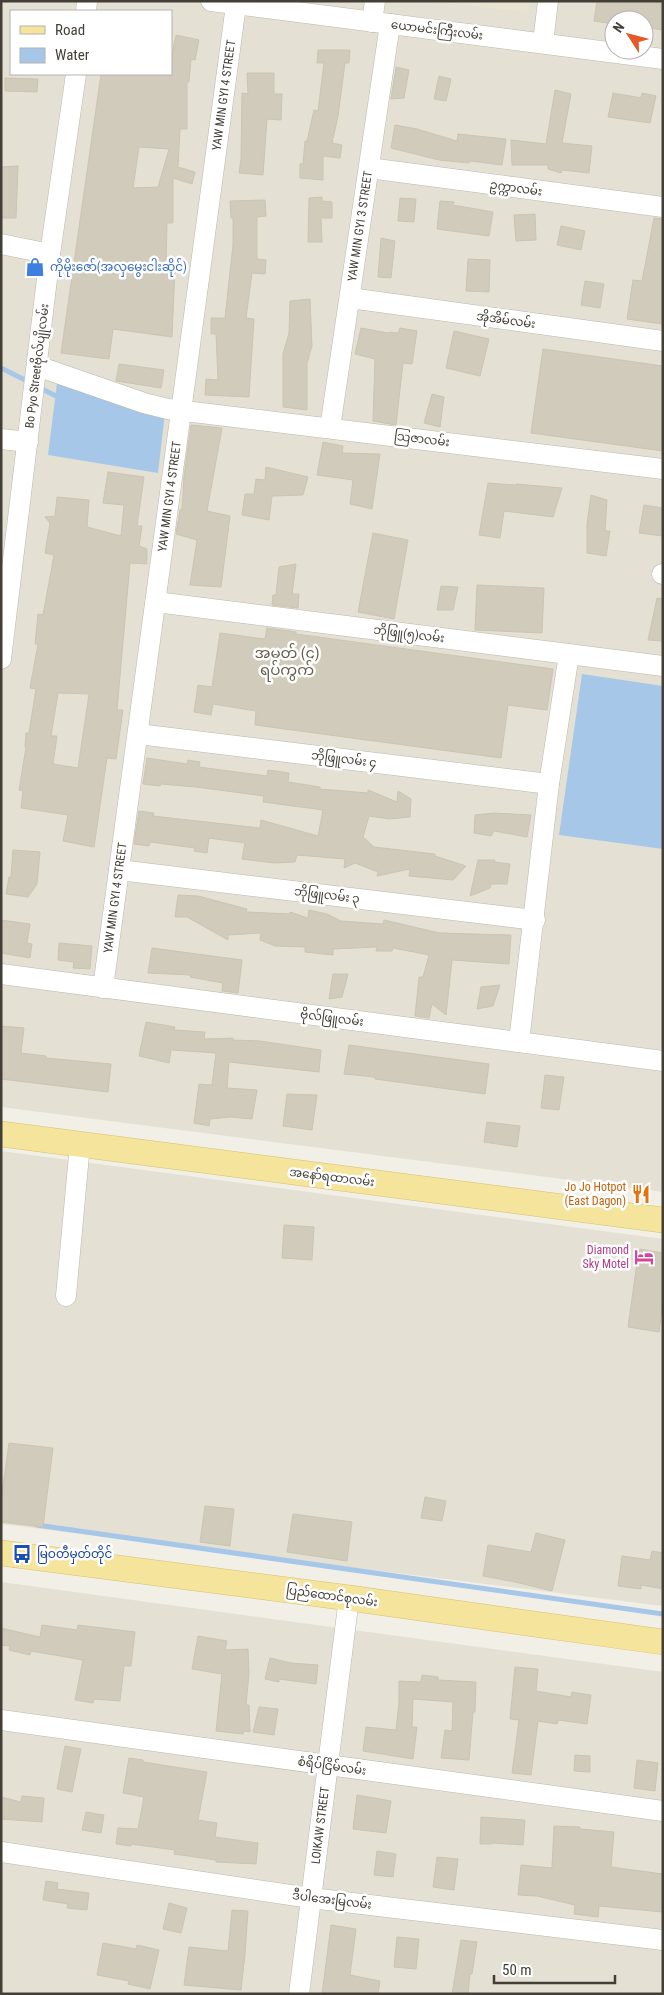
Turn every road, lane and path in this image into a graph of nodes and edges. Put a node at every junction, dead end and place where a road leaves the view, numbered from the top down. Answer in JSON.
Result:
{"nodes":[{"id":1,"x":211,"y":1,"type":"edge"},
{"id":2,"x":376,"y":1,"type":"edge"},
{"id":3,"x":548,"y":1,"type":"edge"},
{"id":4,"x":236,"y":4,"type":"junction"},
{"id":5,"x":381,"y":23,"type":"junction"},
{"id":6,"x":543,"y":43,"type":"junction"},
{"id":7,"x":663,"y":58,"type":"edge"},
{"id":8,"x":76,"y":75,"type":"edge"},
{"id":9,"x":369,"y":168,"type":"junction"},
{"id":10,"x":663,"y":208,"type":"edge"},
{"id":11,"x":1,"y":244,"type":"edge"},
{"id":12,"x":50,"y":254,"type":"junction"},
{"id":13,"x":350,"y":298,"type":"junction"},
{"id":14,"x":663,"y":341,"type":"edge"},
{"id":15,"x":37,"y":366,"type":"junction"},
{"id":16,"x":181,"y":411,"type":"junction"},
{"id":17,"x":330,"y":428,"type":"junction"},
{"id":18,"x":1,"y":439,"type":"edge"},
{"id":19,"x":28,"y":442,"type":"junction"},
{"id":20,"x":663,"y":469,"type":"edge"},
{"id":21,"x":156,"y":602,"type":"junction"},
{"id":22,"x":569,"y":654,"type":"junction"},
{"id":23,"x":1,"y":659,"type":"edge"},
{"id":24,"x":663,"y":666,"type":"edge"},
{"id":25,"x":138,"y":734,"type":"junction"},
{"id":26,"x":549,"y":784,"type":"junction"},
{"id":27,"x":119,"y":870,"type":"junction"},
{"id":28,"x":535,"y":920,"type":"junction"},
{"id":29,"x":1,"y":974,"type":"edge"},
{"id":30,"x":103,"y":988,"type":"junction"},
{"id":31,"x":519,"y":1042,"type":"junction"},
{"id":32,"x":663,"y":1061,"type":"edge"},
{"id":33,"x":1,"y":1134,"type":"edge"},
{"id":34,"x":80,"y":1144,"type":"junction"},
{"id":35,"x":663,"y":1220,"type":"edge"},
{"id":36,"x":66,"y":1296,"type":"dead end"},
{"id":37,"x":1,"y":1553,"type":"edge"},
{"id":38,"x":349,"y":1598,"type":"junction"},
{"id":39,"x":663,"y":1642,"type":"edge"},
{"id":40,"x":1,"y":1720,"type":"edge"},
{"id":41,"x":327,"y":1765,"type":"junction"},
{"id":42,"x":663,"y":1812,"type":"edge"},
{"id":43,"x":1,"y":1852,"type":"edge"},
{"id":44,"x":311,"y":1898,"type":"junction"},
{"id":45,"x":663,"y":1940,"type":"edge"},
{"id":46,"x":299,"y":1994,"type":"edge"}],
"edges":[{"from":1,"to":4,"type":"street","name":"ယောမင်းကြီးလမ်း"},
{"from":2,"to":5,"type":"street","name":"YAW MIN GYI 3 STREET"},
{"from":3,"to":6,"type":"street"},
{"from":4,"to":5,"type":"street","name":"ယောမင်းကြီးလမ်း"},
{"from":4,"to":16,"type":"street","name":"YAW MIN GYI 4 STREET"},
{"from":5,"to":6,"type":"street","name":"ယောမင်းကြီးလမ်း"},
{"from":5,"to":9,"type":"street","name":"YAW MIN GYI 3 STREET"},
{"from":6,"to":7,"type":"street","name":"ယောမင်းကြီးလမ်း"},
{"from":8,"to":12,"type":"street","name":"Bo Pyo Streetဗိုလ်ပျိုလမ်း"},
{"from":9,"to":10,"type":"street","name":"ဥက္ကာလမ်း"},
{"from":9,"to":13,"type":"street","name":"YAW MIN GYI 3 STREET"},
{"from":11,"to":12,"type":"street"},
{"from":12,"to":15,"type":"street","name":"Bo Pyo Streetဗိုလ်ပျိုလမ်း"},
{"from":13,"to":14,"type":"street","name":"အိုအိမ်လမ်း"},
{"from":13,"to":17,"type":"street","name":"YAW MIN GYI 3 STREET"},
{"from":15,"to":16,"type":"street","name":"သြဇာလမ်း"},
{"from":15,"to":19,"type":"street","name":"Bo Pyo Streetဗိုလ်ပျိုလမ်း"},
{"from":16,"to":17,"type":"street","name":"သြဇာလမ်း"},
{"from":16,"to":21,"type":"street","name":"YAW MIN GYI 4 STREET"},
{"from":17,"to":20,"type":"street","name":"သြဇာလမ်း"},
{"from":18,"to":19,"type":"street"},
{"from":19,"to":23,"type":"street","name":"Bo Pyo Streetဗိုလ်ပျိုလမ်း"},
{"from":21,"to":22,"type":"street","name":"ဘိုဖြူ(၅)လမ်း"},
{"from":21,"to":25,"type":"street","name":"YAW MIN GYI 4 STREET"},
{"from":22,"to":24,"type":"street","name":"ဘိုဖြူ(၅)လမ်း"},
{"from":22,"to":26,"type":"street"},
{"from":25,"to":26,"type":"street","name":"ဘိုဖြူလမ်း ၄"},
{"from":25,"to":27,"type":"street","name":"YAW MIN GYI 4 STREET"},
{"from":26,"to":28,"type":"street"},
{"from":27,"to":28,"type":"street","name":"ဘိုဖြူလမ်း ၃"},
{"from":27,"to":30,"type":"street","name":"YAW MIN GYI 4 STREET"},
{"from":28,"to":31,"type":"street"},
{"from":29,"to":30,"type":"street","name":"ဗိုလ်ဖြူလမ်း"},
{"from":30,"to":31,"type":"street","name":"ဗိုလ်ဖြူလမ်း"},
{"from":31,"to":32,"type":"street","name":"ဗိုလ်ဖြူလမ်း"},
{"from":33,"to":34,"type":"main road","name":"အနော်ရထာလမ်း"},
{"from":34,"to":35,"type":"main road","name":"အနော်ရထာလမ်း"},
{"from":34,"to":36,"type":"street"},
{"from":37,"to":38,"type":"main road","name":"ပြည်ထောင်စုလမ်း"},
{"from":38,"to":39,"type":"main road","name":"ပြည်ထောင်စုလမ်း"},
{"from":38,"to":41,"type":"street","name":"LOIKAW STREET"},
{"from":40,"to":41,"type":"street","name":"စံရိပ်ငြိမ်လမ်း"},
{"from":41,"to":42,"type":"street","name":"စံရိပ်ငြိမ်လမ်း"},
{"from":41,"to":44,"type":"street","name":"LOIKAW STREET"},
{"from":43,"to":44,"type":"street","name":"ဒီပါအေးမြလမ်း"},
{"from":44,"to":45,"type":"street","name":"ဒီပါအေးမြလမ်း"},
{"from":44,"to":46,"type":"street","name":"LOIKAW STREET"}]}
